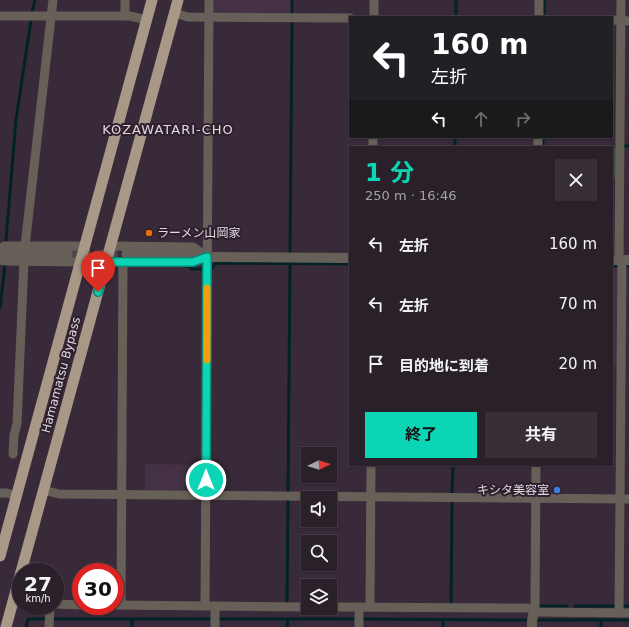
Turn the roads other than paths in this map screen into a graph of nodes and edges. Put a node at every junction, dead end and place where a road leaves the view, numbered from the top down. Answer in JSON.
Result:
{"nodes":[{"id":1,"x":53,"y":0,"type":"edge"},
{"id":2,"x":125,"y":0,"type":"edge"},
{"id":3,"x":152,"y":0,"type":"edge"},
{"id":4,"x":178,"y":0,"type":"edge"},
{"id":5,"x":209,"y":0,"type":"edge"},
{"id":6,"x":374,"y":0,"type":"edge"},
{"id":7,"x":539,"y":0,"type":"edge"},
{"id":8,"x":621,"y":0,"type":"edge"},
{"id":9,"x":174,"y":13,"type":"junction"},
{"id":10,"x":0,"y":16,"type":"edge"},
{"id":11,"x":51,"y":16,"type":"junction"},
{"id":12,"x":125,"y":16,"type":"junction"},
{"id":13,"x":374,"y":16,"type":"edge"},
{"id":14,"x":539,"y":16,"type":"edge"},
{"id":15,"x":209,"y":17,"type":"junction"},
{"id":16,"x":349,"y":18,"type":"edge"},
{"id":17,"x":147,"y":20,"type":"junction"},
{"id":18,"x":621,"y":20,"type":"edge"},
{"id":19,"x":25,"y":246,"type":"junction"},
{"id":20,"x":85,"y":246,"type":"junction"},
{"id":21,"x":110,"y":246,"type":"junction"},
{"id":22,"x":0,"y":248,"type":"edge"},
{"id":23,"x":0,"y":254,"type":"edge"},
{"id":24,"x":68,"y":254,"type":"tunnel mouth"},
{"id":25,"x":207,"y":257,"type":"junction"},
{"id":26,"x":124,"y":258,"type":"junction"},
{"id":27,"x":349,"y":258,"type":"edge"},
{"id":28,"x":0,"y":260,"type":"edge"},
{"id":29,"x":620,"y":260,"type":"edge"},
{"id":30,"x":24,"y":261,"type":"junction"},
{"id":31,"x":81,"y":262,"type":"junction"},
{"id":32,"x":106,"y":262,"type":"junction"},
{"id":33,"x":13,"y":454,"type":"dead end"},
{"id":34,"x":371,"y":466,"type":"edge"},
{"id":35,"x":536,"y":466,"type":"edge"},
{"id":36,"x":44,"y":490,"type":"junction"},
{"id":37,"x":0,"y":493,"type":"edge"},
{"id":38,"x":121,"y":495,"type":"junction"},
{"id":39,"x":17,"y":496,"type":"junction"},
{"id":40,"x":206,"y":496,"type":"junction"},
{"id":41,"x":370,"y":497,"type":"junction"},
{"id":42,"x":536,"y":498,"type":"junction"},
{"id":43,"x":624,"y":499,"type":"edge"},
{"id":44,"x":0,"y":556,"type":"edge"},
{"id":45,"x":24,"y":563,"type":"edge"},
{"id":46,"x":119,"y":563,"type":"edge"},
{"id":47,"x":124,"y":605,"type":"edge"},
{"id":48,"x":205,"y":606,"type":"junction"},
{"id":49,"x":216,"y":606,"type":"junction"},
{"id":50,"x":301,"y":607,"type":"edge"},
{"id":51,"x":337,"y":607,"type":"edge"},
{"id":52,"x":359,"y":607,"type":"junction"},
{"id":53,"x":370,"y":607,"type":"junction"},
{"id":54,"x":534,"y":610,"type":"junction"},
{"id":55,"x":12,"y":613,"type":"edge"},
{"id":56,"x":619,"y":613,"type":"junction"},
{"id":57,"x":629,"y":613,"type":"edge"},
{"id":58,"x":50,"y":615,"type":"edge"},
{"id":59,"x":6,"y":627,"type":"edge"},
{"id":60,"x":49,"y":627,"type":"edge"},
{"id":61,"x":215,"y":627,"type":"edge"},
{"id":62,"x":359,"y":627,"type":"edge"},
{"id":63,"x":532,"y":627,"type":"edge"}],
"edges":[{"from":1,"to":11,"type":"street"},
{"from":2,"to":12,"type":"street"},
{"from":3,"to":17,"type":"highway","name":"Hamamatsu Bypass"},
{"from":4,"to":9,"type":"highway","name":"Hamamatsu Bypass"},
{"from":5,"to":15,"type":"street"},
{"from":6,"to":13,"type":"street"},
{"from":7,"to":14,"type":"street"},
{"from":8,"to":18,"type":"street"},
{"from":9,"to":15,"type":"street"},
{"from":9,"to":21,"type":"highway","name":"Hamamatsu Bypass"},
{"from":10,"to":11,"type":"street"},
{"from":11,"to":12,"type":"street"},
{"from":11,"to":19,"type":"street"},
{"from":12,"to":17,"type":"street"},
{"from":15,"to":16,"type":"street"},
{"from":15,"to":25,"type":"street"},
{"from":17,"to":20,"type":"highway","name":"Hamamatsu Bypass"},
{"from":18,"to":29,"type":"street"},
{"from":19,"to":20,"type":"street"},
{"from":19,"to":22,"type":"street"},
{"from":20,"to":31,"type":"highway","name":"Hamamatsu Bypass"},
{"from":21,"to":25,"type":"street"},
{"from":21,"to":32,"type":"highway","name":"Hamamatsu Bypass"},
{"from":23,"to":24,"type":"street"},
{"from":25,"to":26,"type":"street"},
{"from":25,"to":27,"type":"street"},
{"from":25,"to":40,"type":"street"},
{"from":26,"to":32,"type":"street"},
{"from":26,"to":38,"type":"street"},
{"from":28,"to":30,"type":"street"},
{"from":29,"to":43,"type":"street"},
{"from":30,"to":31,"type":"street"},
{"from":30,"to":33,"type":"street"},
{"from":31,"to":39,"type":"highway","name":"Hamamatsu Bypass"},
{"from":32,"to":36,"type":"highway","name":"Hamamatsu Bypass"},
{"from":34,"to":41,"type":"street"},
{"from":35,"to":42,"type":"street"},
{"from":36,"to":38,"type":"street"},
{"from":36,"to":45,"type":"highway","name":"Hamamatsu Bypass"},
{"from":37,"to":39,"type":"street"},
{"from":38,"to":40,"type":"street"},
{"from":38,"to":46,"type":"street"},
{"from":39,"to":44,"type":"highway","name":"Hamamatsu Bypass"},
{"from":40,"to":41,"type":"street"},
{"from":40,"to":48,"type":"street"},
{"from":41,"to":42,"type":"street"},
{"from":41,"to":53,"type":"street"},
{"from":42,"to":43,"type":"street"},
{"from":42,"to":54,"type":"street"},
{"from":43,"to":56,"type":"street"},
{"from":47,"to":48,"type":"street"},
{"from":48,"to":49,"type":"street"},
{"from":49,"to":50,"type":"street"},
{"from":49,"to":61,"type":"street"},
{"from":51,"to":52,"type":"street"},
{"from":52,"to":53,"type":"street"},
{"from":52,"to":62,"type":"street"},
{"from":53,"to":54,"type":"street"},
{"from":54,"to":56,"type":"street"},
{"from":54,"to":63,"type":"street"},
{"from":55,"to":59,"type":"highway","name":"Hamamatsu Bypass"},
{"from":56,"to":57,"type":"street"},
{"from":58,"to":60,"type":"street"}]}
